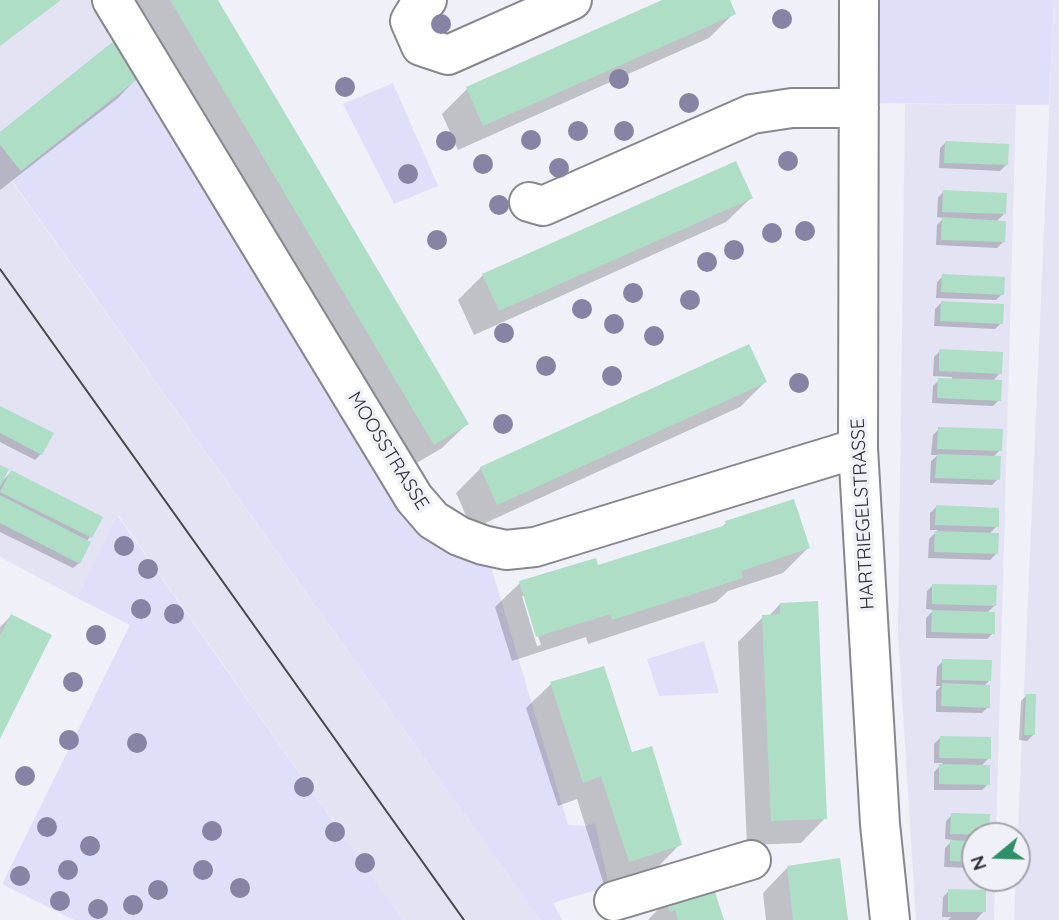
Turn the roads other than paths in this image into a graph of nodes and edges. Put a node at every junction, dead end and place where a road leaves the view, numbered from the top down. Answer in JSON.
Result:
{"nodes":[{"id":1,"x":112,"y":0,"type":"edge"},
{"id":2,"x":427,"y":0,"type":"edge"},
{"id":3,"x":572,"y":0,"type":"edge"},
{"id":4,"x":859,"y":0,"type":"edge"},
{"id":5,"x":859,"y":108,"type":"junction"},
{"id":6,"x":529,"y":202,"type":"dead end"},
{"id":7,"x":858,"y":448,"type":"junction"},
{"id":8,"x":751,"y":860,"type":"dead end"},
{"id":9,"x":614,"y":901,"type":"dead end"},
{"id":10,"x":890,"y":920,"type":"edge"}],
"edges":[{"from":1,"to":7,"type":"street","name":"MOOSSTRASSE"},
{"from":2,"to":3,"type":"street"},
{"from":4,"to":5,"type":"street","name":"HARTRIEGELSTRASSE"},
{"from":5,"to":6,"type":"street"},
{"from":5,"to":7,"type":"street","name":"HARTRIEGELSTRASSE"},
{"from":7,"to":10,"type":"street","name":"HARTRIEGELSTRASSE"},
{"from":8,"to":9,"type":"street"}]}
